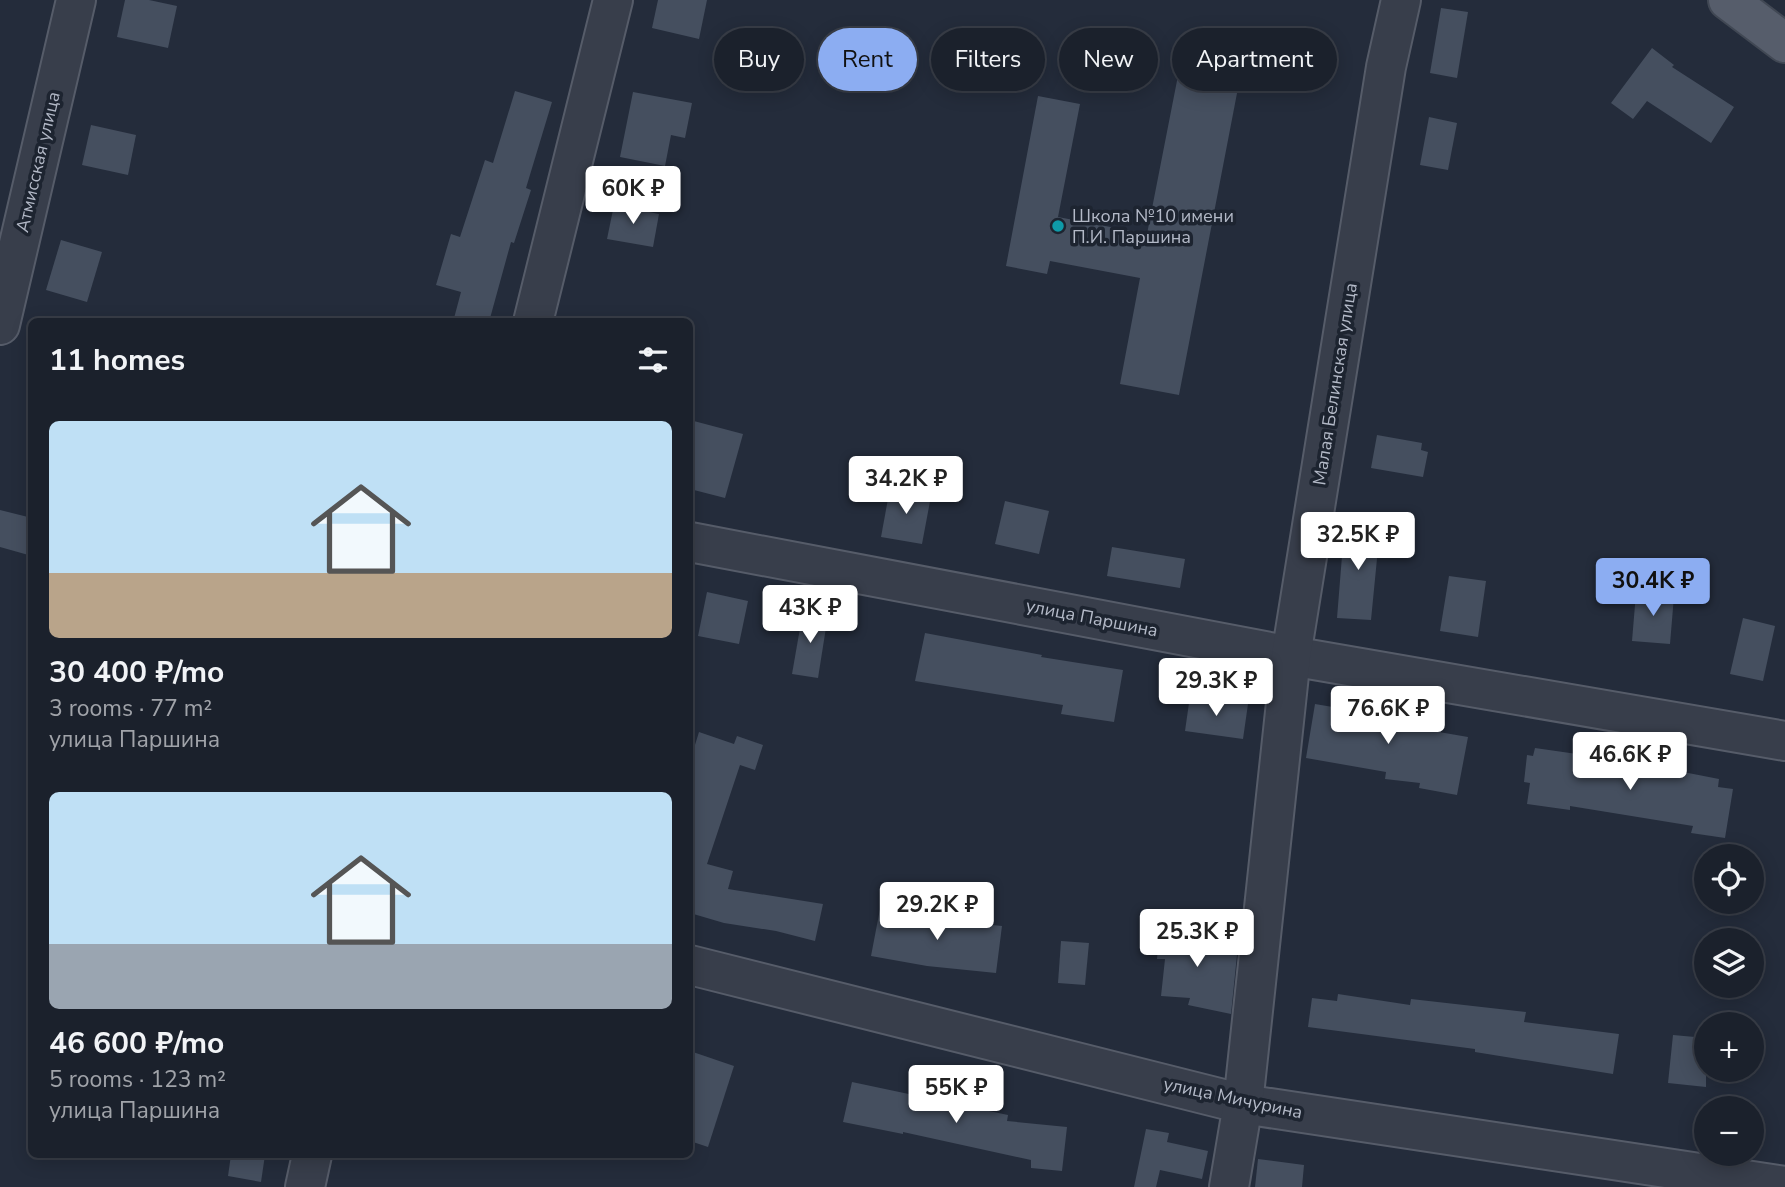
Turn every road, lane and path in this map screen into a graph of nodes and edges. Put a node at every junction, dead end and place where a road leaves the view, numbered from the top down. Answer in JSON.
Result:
{"nodes":[{"id":1,"x":76,"y":0,"type":"edge"},
{"id":2,"x":612,"y":0,"type":"edge"},
{"id":3,"x":1401,"y":0,"type":"edge"},
{"id":4,"x":1728,"y":0,"type":"edge"},
{"id":5,"x":1785,"y":43,"type":"edge"},
{"id":6,"x":534,"y":318,"type":"edge"},
{"id":7,"x":0,"y":325,"type":"edge"},
{"id":8,"x":693,"y":543,"type":"edge"},
{"id":9,"x":1291,"y":656,"type":"junction"},
{"id":10,"x":1785,"y":741,"type":"edge"},
{"id":11,"x":693,"y":966,"type":"edge"},
{"id":12,"x":1243,"y":1104,"type":"junction"},
{"id":13,"x":311,"y":1158,"type":"edge"},
{"id":14,"x":1785,"y":1186,"type":"edge"},
{"id":15,"x":305,"y":1187,"type":"edge"},
{"id":16,"x":1229,"y":1187,"type":"edge"}],
"edges":[{"from":1,"to":7,"type":"street","name":"Атмисская улица"},
{"from":2,"to":6,"type":"street"},
{"from":3,"to":9,"type":"street","name":"Малая Белинская улица"},
{"from":4,"to":5,"type":"main road"},
{"from":8,"to":9,"type":"street","name":"улица Паршина"},
{"from":9,"to":10,"type":"street","name":"улица Паршина"},
{"from":9,"to":12,"type":"street","name":"Малая Белинская улица"},
{"from":11,"to":12,"type":"street","name":"улица Мичурина"},
{"from":12,"to":14,"type":"street","name":"улица Мичурина"},
{"from":12,"to":16,"type":"street","name":"Малая Белинская улица"},
{"from":13,"to":15,"type":"street"}]}
